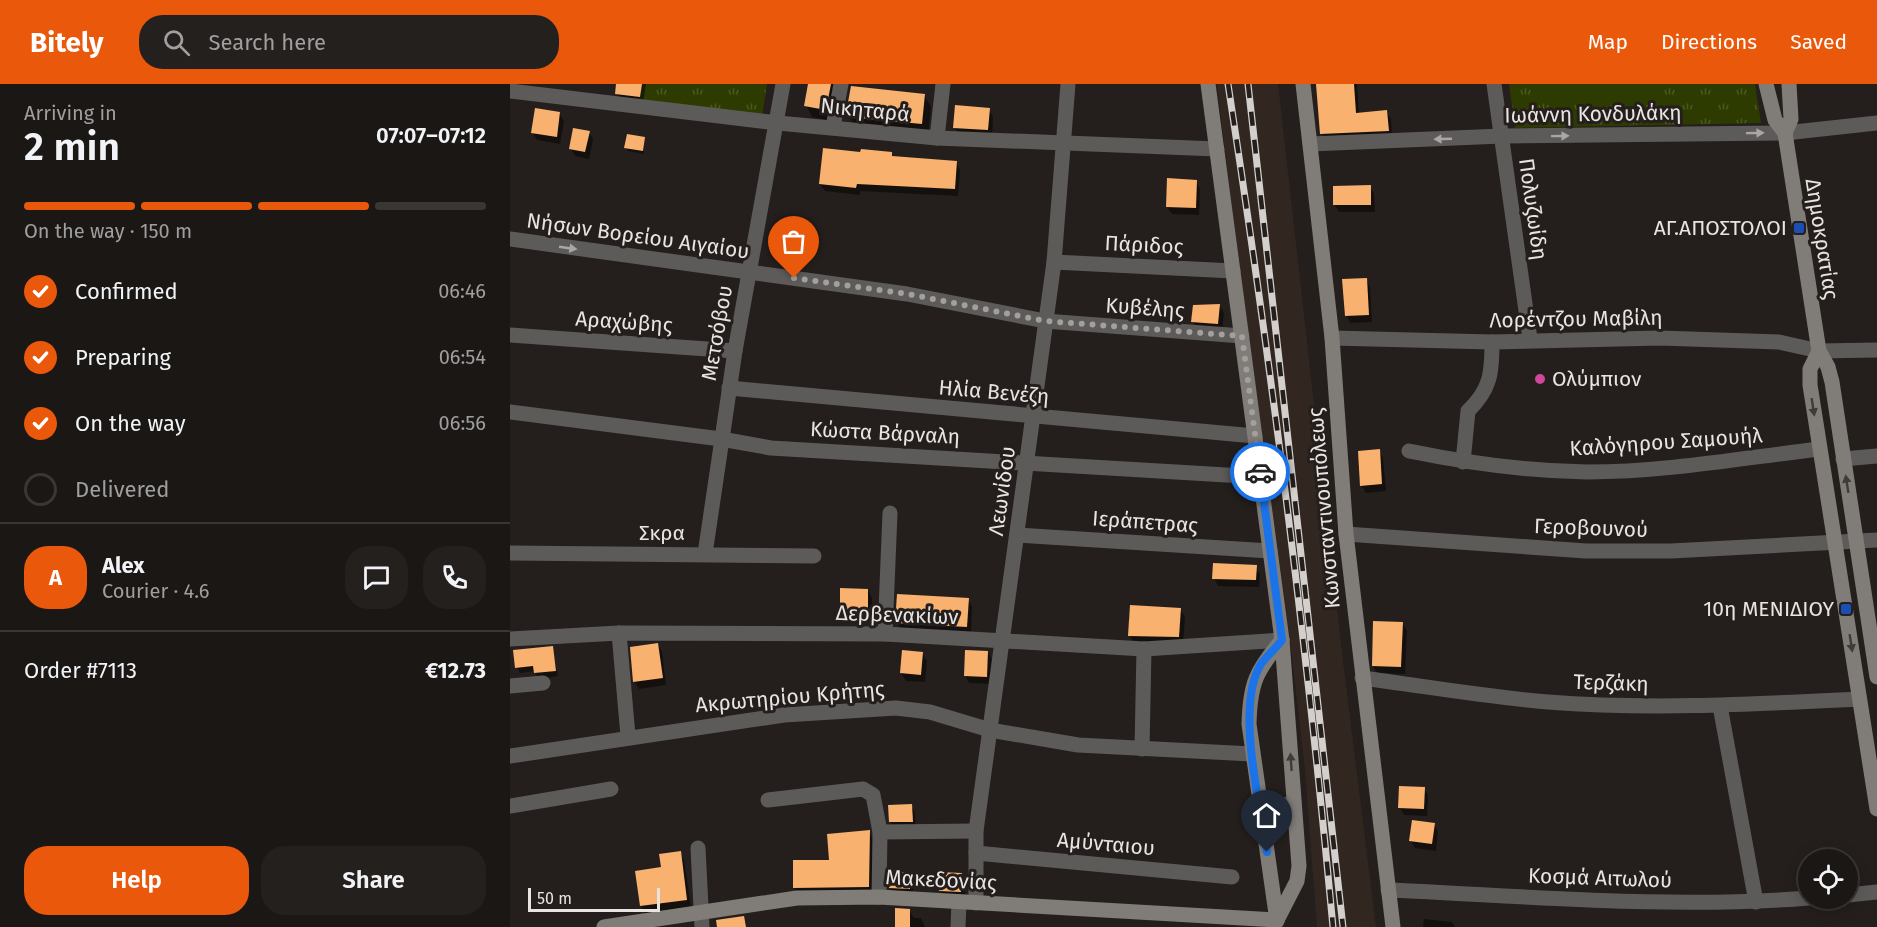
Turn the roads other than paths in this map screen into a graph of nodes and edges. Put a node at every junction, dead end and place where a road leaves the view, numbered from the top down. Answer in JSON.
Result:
{"nodes":[{"id":1,"x":783,"y":84,"type":"edge"},
{"id":2,"x":841,"y":84,"type":"edge"},
{"id":3,"x":943,"y":84,"type":"edge"},
{"id":4,"x":1068,"y":84,"type":"edge"},
{"id":5,"x":1208,"y":84,"type":"edge"},
{"id":6,"x":1303,"y":84,"type":"edge"},
{"id":7,"x":1494,"y":84,"type":"edge"},
{"id":8,"x":1766,"y":84,"type":"edge"},
{"id":9,"x":1789,"y":84,"type":"edge"},
{"id":10,"x":510,"y":92,"type":"edge"},
{"id":11,"x":778,"y":123,"type":"junction"},
{"id":12,"x":1877,"y":123,"type":"edge"},
{"id":13,"x":833,"y":127,"type":"junction"},
{"id":14,"x":1785,"y":133,"type":"junction"},
{"id":15,"x":1502,"y":136,"type":"junction"},
{"id":16,"x":937,"y":138,"type":"junction"},
{"id":17,"x":1064,"y":144,"type":"junction"},
{"id":18,"x":1310,"y":144,"type":"junction"},
{"id":19,"x":1217,"y":148,"type":"junction"},
{"id":20,"x":510,"y":239,"type":"edge"},
{"id":21,"x":1054,"y":262,"type":"junction"},
{"id":22,"x":1233,"y":271,"type":"junction"},
{"id":23,"x":749,"y":272,"type":"junction"},
{"id":24,"x":1045,"y":321,"type":"junction"},
{"id":25,"x":510,"y":335,"type":"edge"},
{"id":26,"x":1242,"y":336,"type":"junction"},
{"id":27,"x":1332,"y":338,"type":"junction"},
{"id":28,"x":1530,"y":339,"type":"junction"},
{"id":29,"x":1492,"y":342,"type":"junction"},
{"id":30,"x":1877,"y":350,"type":"edge"},
{"id":31,"x":735,"y":351,"type":"junction"},
{"id":32,"x":1819,"y":351,"type":"junction"},
{"id":33,"x":729,"y":388,"type":"junction"},
{"id":34,"x":510,"y":412,"type":"edge"},
{"id":35,"x":1034,"y":417,"type":"junction"},
{"id":36,"x":1255,"y":436,"type":"junction"},
{"id":37,"x":721,"y":439,"type":"junction"},
{"id":38,"x":1820,"y":449,"type":"junction"},
{"id":39,"x":1409,"y":451,"type":"dead end"},
{"id":40,"x":1877,"y":456,"type":"edge"},
{"id":41,"x":1843,"y":459,"type":"junction"},
{"id":42,"x":1027,"y":462,"type":"junction"},
{"id":43,"x":1463,"y":462,"type":"junction"},
{"id":44,"x":1260,"y":477,"type":"junction"},
{"id":45,"x":890,"y":513,"type":"dead end"},
{"id":46,"x":1346,"y":534,"type":"junction"},
{"id":47,"x":1017,"y":535,"type":"junction"},
{"id":48,"x":1877,"y":540,"type":"edge"},
{"id":49,"x":1857,"y":542,"type":"junction"},
{"id":50,"x":1835,"y":543,"type":"junction"},
{"id":51,"x":1270,"y":551,"type":"junction"},
{"id":52,"x":510,"y":553,"type":"edge"},
{"id":53,"x":705,"y":554,"type":"junction"},
{"id":54,"x":814,"y":556,"type":"dead end"},
{"id":55,"x":619,"y":633,"type":"junction"},
{"id":56,"x":885,"y":634,"type":"junction"},
{"id":57,"x":510,"y":639,"type":"edge"},
{"id":58,"x":1282,"y":640,"type":"junction"},
{"id":59,"x":1003,"y":641,"type":"junction"},
{"id":60,"x":1144,"y":649,"type":"junction"},
{"id":61,"x":1877,"y":677,"type":"edge"},
{"id":62,"x":1362,"y":678,"type":"junction"},
{"id":63,"x":543,"y":683,"type":"dead end"},
{"id":64,"x":510,"y":686,"type":"edge"},
{"id":65,"x":1859,"y":699,"type":"junction"},
{"id":66,"x":1720,"y":706,"type":"junction"},
{"id":67,"x":990,"y":730,"type":"junction"},
{"id":68,"x":628,"y":736,"type":"junction"},
{"id":69,"x":1142,"y":749,"type":"junction"},
{"id":70,"x":1252,"y":754,"type":"junction"},
{"id":71,"x":510,"y":756,"type":"edge"},
{"id":72,"x":611,"y":789,"type":"dead end"},
{"id":73,"x":768,"y":800,"type":"dead end"},
{"id":74,"x":1293,"y":804,"type":"junction"},
{"id":75,"x":510,"y":806,"type":"edge"},
{"id":76,"x":1260,"y":806,"type":"junction"},
{"id":77,"x":1877,"y":809,"type":"edge"},
{"id":78,"x":975,"y":831,"type":"junction"},
{"id":79,"x":880,"y":832,"type":"junction"},
{"id":80,"x":698,"y":848,"type":"dead end"},
{"id":81,"x":976,"y":853,"type":"junction"},
{"id":82,"x":1232,"y":877,"type":"dead end"},
{"id":83,"x":1388,"y":890,"type":"junction"},
{"id":84,"x":1877,"y":892,"type":"edge"},
{"id":85,"x":1858,"y":894,"type":"edge"},
{"id":86,"x":879,"y":897,"type":"junction"},
{"id":87,"x":1798,"y":899,"type":"edge"},
{"id":88,"x":960,"y":902,"type":"junction"},
{"id":89,"x":1756,"y":902,"type":"junction"},
{"id":90,"x":976,"y":903,"type":"junction"},
{"id":91,"x":702,"y":920,"type":"edge"},
{"id":92,"x":1277,"y":925,"type":"edge"},
{"id":93,"x":604,"y":927,"type":"edge"},
{"id":94,"x":958,"y":927,"type":"edge"},
{"id":95,"x":1393,"y":927,"type":"edge"}],
"edges":[{"from":1,"to":11,"type":"street","name":"Μετσόβου"},
{"from":2,"to":13,"type":"street"},
{"from":3,"to":16,"type":"street"},
{"from":4,"to":17,"type":"street","name":"Λεωνίδου"},
{"from":5,"to":19,"type":"street"},
{"from":6,"to":18,"type":"street","name":"Κωνσταντινουπόλεως"},
{"from":7,"to":15,"type":"street","name":"Πολυζωίδη"},
{"from":8,"to":14,"type":"street","name":"Δημοκρατίας"},
{"from":9,"to":14,"type":"street","name":"Δημοκρατίας"},
{"from":10,"to":11,"type":"street","name":"Νικηταρά"},
{"from":11,"to":13,"type":"street","name":"Νικηταρά"},
{"from":11,"to":23,"type":"street","name":"Μετσόβου"},
{"from":12,"to":14,"type":"street","name":"Ιωάννη Κονδυλάκη"},
{"from":13,"to":16,"type":"street","name":"Νικηταρά"},
{"from":15,"to":14,"type":"street","name":"Ιωάννη Κονδυλάκη","one_way":true},
{"from":14,"to":32,"type":"street","name":"Δημοκρατίας"},
{"from":15,"to":18,"type":"street","name":"Ιωάννη Κονδυλάκη","one_way":true},
{"from":15,"to":28,"type":"street","name":"Πολυζωίδη"},
{"from":16,"to":17,"type":"street","name":"Νικηταρά"},
{"from":17,"to":19,"type":"street","name":"Νικηταρά"},
{"from":17,"to":21,"type":"street","name":"Λεωνίδου"},
{"from":18,"to":27,"type":"street","name":"Κωνσταντινουπόλεως"},
{"from":19,"to":22,"type":"street"},
{"from":20,"to":23,"type":"street","name":"Νήσων Βορείου Αιγαίου","one_way":true},
{"from":21,"to":22,"type":"street","name":"Πάριδος"},
{"from":21,"to":24,"type":"street","name":"Λεωνίδου"},
{"from":22,"to":26,"type":"street"},
{"from":23,"to":24,"type":"street","name":"Νήσων Βορείου Αιγαίου"},
{"from":23,"to":31,"type":"street","name":"Μετσόβου"},
{"from":24,"to":26,"type":"street","name":"Κυβέλης"},
{"from":24,"to":35,"type":"street","name":"Λεωνίδου"},
{"from":25,"to":31,"type":"street","name":"Αραχώβης"},
{"from":26,"to":36,"type":"street"},
{"from":27,"to":29,"type":"street","name":"Λορέντζου Μαβίλη"},
{"from":27,"to":46,"type":"street","name":"Κωνσταντινουπόλεως"},
{"from":28,"to":29,"type":"street","name":"Λορέντζου Μαβίλη"},
{"from":28,"to":32,"type":"street","name":"Λορέντζου Μαβίλη"},
{"from":29,"to":43,"type":"street"},
{"from":30,"to":32,"type":"street","name":"Λορέντζου Μαβίλη"},
{"from":31,"to":33,"type":"street","name":"Μετσόβου"},
{"from":32,"to":38,"type":"street","name":"Δημοκρατίας","one_way":true},
{"from":32,"to":41,"type":"street","name":"Δημοκρατίας"},
{"from":33,"to":35,"type":"street","name":"Ηλία Βενέζη"},
{"from":33,"to":37,"type":"street","name":"Μετσόβου"},
{"from":34,"to":37,"type":"street","name":"Κώστα Βάρναλη"},
{"from":35,"to":36,"type":"street","name":"Ηλία Βενέζη"},
{"from":35,"to":42,"type":"street","name":"Λεωνίδου"},
{"from":36,"to":44,"type":"street"},
{"from":37,"to":42,"type":"street","name":"Κώστα Βάρναλη"},
{"from":37,"to":53,"type":"street","name":"Μετσόβου"},
{"from":38,"to":43,"type":"street","name":"Καλόγηρου Σαμουήλ"},
{"from":38,"to":50,"type":"street","name":"Δημοκρατίας"},
{"from":39,"to":43,"type":"street","name":"Καλόγηρου Σαμουήλ"},
{"from":40,"to":41,"type":"street"},
{"from":49,"to":41,"type":"street","name":"Δημοκρατίας","one_way":true},
{"from":42,"to":44,"type":"street","name":"Κώστα Βάρναλη"},
{"from":42,"to":47,"type":"street","name":"Λεωνίδου"},
{"from":44,"to":51,"type":"street"},
{"from":45,"to":56,"type":"street"},
{"from":46,"to":50,"type":"street","name":"Γεροβουνού"},
{"from":46,"to":62,"type":"street","name":"Κωνσταντινουπόλεως"},
{"from":47,"to":51,"type":"street","name":"Ιεράπετρας"},
{"from":47,"to":59,"type":"street","name":"Λεωνίδου"},
{"from":48,"to":49,"type":"street"},
{"from":49,"to":50,"type":"street"},
{"from":49,"to":61,"type":"street","name":"Δημοκρατίας"},
{"from":50,"to":65,"type":"street","name":"Δημοκρατίας","one_way":true},
{"from":51,"to":58,"type":"street"},
{"from":52,"to":53,"type":"street","name":"Σκρα"},
{"from":53,"to":54,"type":"street","name":"Σκρα"},
{"from":55,"to":56,"type":"street","name":"Δερβενακίων"},
{"from":55,"to":57,"type":"street","name":"Δερβενακίων"},
{"from":55,"to":68,"type":"street"},
{"from":56,"to":59,"type":"street","name":"Δερβενακίων"},
{"from":58,"to":60,"type":"street","name":"Δερβενακίων"},
{"from":58,"to":70,"type":"street"},
{"from":74,"to":58,"type":"street","one_way":true},
{"from":59,"to":60,"type":"street","name":"Δερβενακίων"},
{"from":59,"to":67,"type":"street","name":"Λεωνίδου"},
{"from":60,"to":69,"type":"street"},
{"from":62,"to":66,"type":"street","name":"Τερζάκη"},
{"from":62,"to":83,"type":"street","name":"Κωνσταντινουπόλεως"},
{"from":63,"to":64,"type":"street"},
{"from":65,"to":66,"type":"street","name":"Τερζάκη"},
{"from":65,"to":77,"type":"street","name":"Δημοκρατίας"},
{"from":66,"to":89,"type":"street"},
{"from":67,"to":68,"type":"street","name":"Ακρωτηρίου Κρήτης"},
{"from":67,"to":69,"type":"street","name":"Ακρωτηρίου Κρήτης"},
{"from":67,"to":78,"type":"street","name":"Λεωνίδου"},
{"from":68,"to":71,"type":"street","name":"Ακρωτηρίου Κρήτης"},
{"from":69,"to":70,"type":"street","name":"Ακρωτηρίου Κρήτης"},
{"from":70,"to":76,"type":"street"},
{"from":72,"to":75,"type":"street"},
{"from":73,"to":79,"type":"street"},
{"from":74,"to":76,"type":"street"},
{"from":74,"to":92,"type":"street"},
{"from":76,"to":92,"type":"street"},
{"from":78,"to":79,"type":"street"},
{"from":78,"to":81,"type":"street","name":"Λεωνίδου"},
{"from":79,"to":86,"type":"street"},
{"from":80,"to":91,"type":"street"},
{"from":81,"to":82,"type":"street","name":"Αμύνταιου"},
{"from":81,"to":90,"type":"street","name":"Λεωνίδου"},
{"from":83,"to":89,"type":"street","name":"Κοσμά Αιτωλού"},
{"from":83,"to":95,"type":"street","name":"Κωνσταντινουπόλεως"},
{"from":84,"to":85,"type":"street"},
{"from":86,"to":88,"type":"street","name":"Μακεδονίας"},
{"from":86,"to":91,"type":"street","name":"Μακεδονίας"},
{"from":87,"to":89,"type":"street","name":"Κοσμά Αιτωλού"},
{"from":88,"to":90,"type":"street","name":"Μακεδονίας"},
{"from":88,"to":94,"type":"street"},
{"from":90,"to":92,"type":"street","name":"Μακεδονίας"},
{"from":91,"to":93,"type":"street","name":"Μακεδονίας"}]}
